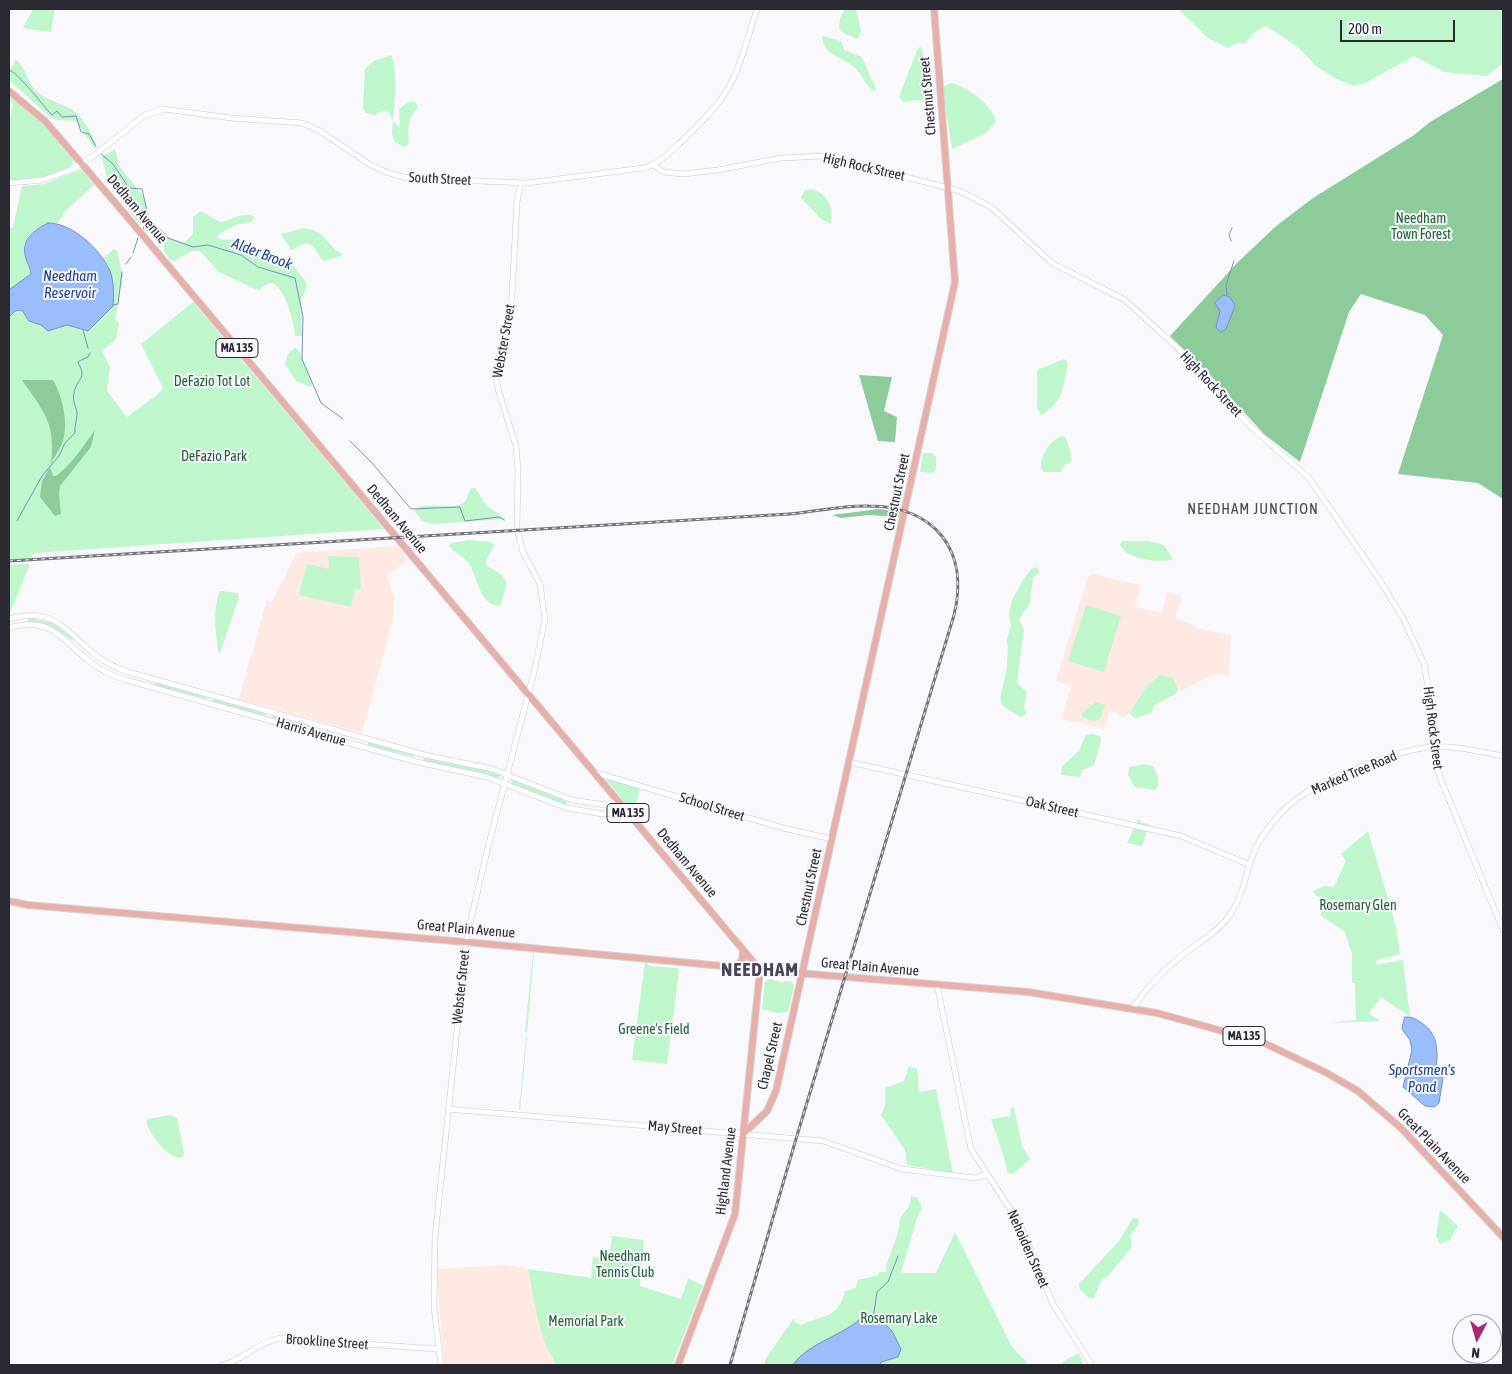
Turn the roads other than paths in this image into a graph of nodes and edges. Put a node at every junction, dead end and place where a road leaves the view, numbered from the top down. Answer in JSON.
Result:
{"nodes":[{"id":1,"x":757,"y":9,"type":"edge"},
{"id":2,"x":934,"y":9,"type":"edge"},
{"id":3,"x":9,"y":91,"type":"edge"},
{"id":4,"x":82,"y":164,"type":"junction"},
{"id":5,"x":653,"y":165,"type":"junction"},
{"id":6,"x":9,"y":183,"type":"edge"},
{"id":7,"x":521,"y":183,"type":"junction"},
{"id":8,"x":948,"y":188,"type":"junction"},
{"id":9,"x":517,"y":526,"type":"dead end"},
{"id":10,"x":518,"y":533,"type":"dead end"},
{"id":11,"x":9,"y":619,"type":"edge"},
{"id":12,"x":9,"y":628,"type":"edge"},
{"id":13,"x":528,"y":695,"type":"junction"},
{"id":14,"x":1435,"y":746,"type":"junction"},
{"id":15,"x":1503,"y":756,"type":"edge"},
{"id":16,"x":849,"y":762,"type":"junction"},
{"id":17,"x":594,"y":772,"type":"junction"},
{"id":18,"x":506,"y":775,"type":"junction"},
{"id":19,"x":504,"y":783,"type":"junction"},
{"id":20,"x":618,"y":801,"type":"junction"},
{"id":21,"x":627,"y":811,"type":"junction"},
{"id":22,"x":832,"y":839,"type":"junction"},
{"id":23,"x":1250,"y":865,"type":"junction"},
{"id":24,"x":9,"y":901,"type":"edge"},
{"id":25,"x":1503,"y":930,"type":"edge"},
{"id":26,"x":466,"y":942,"type":"junction"},
{"id":27,"x":744,"y":950,"type":"junction"},
{"id":28,"x":734,"y":968,"type":"junction"},
{"id":29,"x":760,"y":970,"type":"junction"},
{"id":30,"x":802,"y":974,"type":"junction"},
{"id":31,"x":937,"y":985,"type":"junction"},
{"id":32,"x":1133,"y":1008,"type":"junction"},
{"id":33,"x":448,"y":1109,"type":"junction"},
{"id":34,"x":746,"y":1114,"type":"junction"},
{"id":35,"x":759,"y":1120,"type":"junction"},
{"id":36,"x":744,"y":1134,"type":"junction"},
{"id":37,"x":986,"y":1175,"type":"junction"},
{"id":38,"x":1503,"y":1236,"type":"edge"},
{"id":39,"x":438,"y":1349,"type":"junction"},
{"id":40,"x":223,"y":1365,"type":"edge"},
{"id":41,"x":440,"y":1365,"type":"edge"},
{"id":42,"x":678,"y":1365,"type":"edge"},
{"id":43,"x":1092,"y":1365,"type":"edge"}],
"edges":[{"from":1,"to":5,"type":"street","name":"South Street"},
{"from":2,"to":8,"type":"main road","name":"Chestnut Street"},
{"from":3,"to":4,"type":"main road","name":"Dedham Avenue","number":"MA 135"},
{"from":4,"to":6,"type":"street","name":"South Street"},
{"from":4,"to":7,"type":"street","name":"South Street"},
{"from":4,"to":13,"type":"main road","name":"Dedham Avenue","number":"MA 135"},
{"from":5,"to":7,"type":"street","name":"South Street"},
{"from":5,"to":8,"type":"street","name":"High Rock Street"},
{"from":7,"to":9,"type":"street","name":"Webster Street"},
{"from":8,"to":14,"type":"street","name":"High Rock Street"},
{"from":8,"to":16,"type":"main road","name":"Chestnut Street"},
{"from":10,"to":13,"type":"street","name":"Webster Street"},
{"from":11,"to":18,"type":"street","name":"Harris Avenue"},
{"from":12,"to":19,"type":"street","name":"Harris Avenue"},
{"from":13,"to":17,"type":"main road","name":"Dedham Avenue","number":"MA 135"},
{"from":13,"to":18,"type":"street","name":"Webster Street"},
{"from":14,"to":15,"type":"street","name":"Marked Tree Road"},
{"from":14,"to":23,"type":"street","name":"Marked Tree Road"},
{"from":14,"to":25,"type":"street","name":"High Rock Street"},
{"from":16,"to":22,"type":"main road","name":"Chestnut Street"},
{"from":16,"to":23,"type":"street","name":"Oak Street"},
{"from":17,"to":20,"type":"main road","name":"Dedham Avenue","number":"MA 135"},
{"from":17,"to":22,"type":"street","name":"School Street"},
{"from":18,"to":19,"type":"street","name":"Webster Street"},
{"from":18,"to":20,"type":"street","name":"Harris Avenue"},
{"from":19,"to":21,"type":"street","name":"Harris Avenue"},
{"from":19,"to":26,"type":"street","name":"Webster Street"},
{"from":20,"to":21,"type":"main road","name":"Dedham Avenue","number":"MA 135"},
{"from":21,"to":27,"type":"main road","name":"Dedham Avenue","number":"MA 135"},
{"from":22,"to":30,"type":"main road","name":"Chestnut Street"},
{"from":23,"to":32,"type":"street","name":"Marked Tree Road"},
{"from":24,"to":26,"type":"main road","name":"Great Plain Avenue"},
{"from":26,"to":28,"type":"main road","name":"Great Plain Avenue"},
{"from":26,"to":33,"type":"street","name":"Webster Street"},
{"from":27,"to":28,"type":"main road"},
{"from":27,"to":29,"type":"main road","name":"Dedham Avenue","number":"MA 135"},
{"from":28,"to":29,"type":"main road","name":"Great Plain Avenue"},
{"from":29,"to":30,"type":"main road","name":"Great Plain Avenue"},
{"from":29,"to":34,"type":"main road","name":"Highland Avenue"},
{"from":30,"to":31,"type":"main road","name":"Great Plain Avenue","number":"MA 135"},
{"from":30,"to":35,"type":"main road","name":"Chapel Street"},
{"from":31,"to":32,"type":"main road","name":"Great Plain Avenue","number":"MA 135"},
{"from":31,"to":37,"type":"street","name":"Nehoiden Street"},
{"from":32,"to":38,"type":"main road","name":"Great Plain Avenue","number":"MA 135"},
{"from":33,"to":36,"type":"street","name":"May Street"},
{"from":33,"to":39,"type":"street","name":"Webster Street"},
{"from":34,"to":35,"type":"main road"},
{"from":34,"to":36,"type":"main road","name":"Highland Avenue"},
{"from":35,"to":36,"type":"main road","name":"Chapel Street"},
{"from":36,"to":37,"type":"street","name":"May Street"},
{"from":36,"to":42,"type":"main road","name":"Highland Avenue"},
{"from":37,"to":43,"type":"street","name":"Nehoiden Street"},
{"from":39,"to":40,"type":"street","name":"Brookline Street"},
{"from":39,"to":41,"type":"street","name":"Webster Street"}]}
